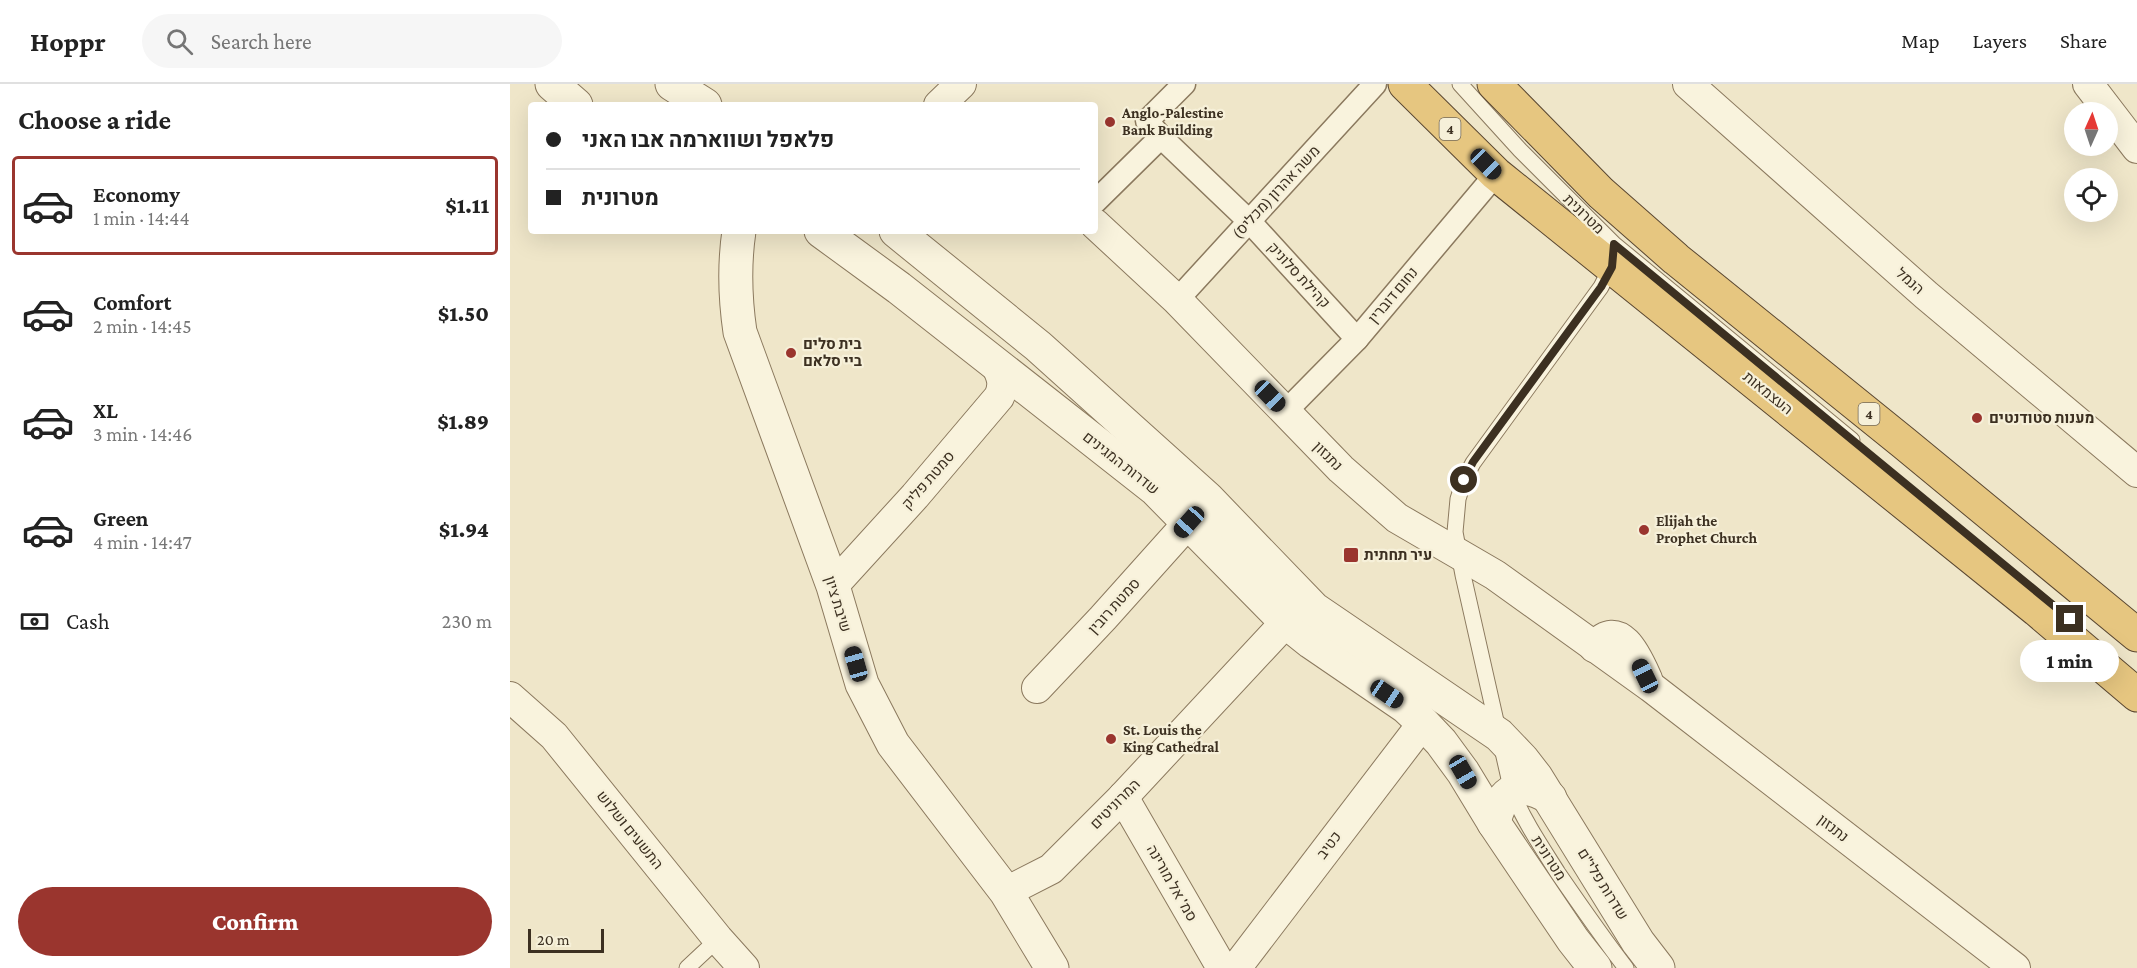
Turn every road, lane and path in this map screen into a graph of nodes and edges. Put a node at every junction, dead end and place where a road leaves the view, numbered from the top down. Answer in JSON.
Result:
{"nodes":[{"id":1,"x":552,"y":84,"type":"edge"},
{"id":2,"x":672,"y":84,"type":"edge"},
{"id":3,"x":1184,"y":84,"type":"edge"},
{"id":4,"x":1376,"y":84,"type":"edge"},
{"id":5,"x":1405,"y":84,"type":"edge"},
{"id":6,"x":1460,"y":84,"type":"edge"},
{"id":7,"x":1494,"y":84,"type":"edge"},
{"id":8,"x":2088,"y":84,"type":"edge"},
{"id":9,"x":1689,"y":86,"type":"edge"},
{"id":10,"x":573,"y":102,"type":"edge"},
{"id":11,"x":700,"y":102,"type":"edge"},
{"id":12,"x":1161,"y":137,"type":"junction"},
{"id":13,"x":2137,"y":148,"type":"edge"},
{"id":14,"x":1496,"y":174,"type":"junction"},
{"id":15,"x":1098,"y":199,"type":"edge"},
{"id":16,"x":1250,"y":222,"type":"junction"},
{"id":17,"x":1098,"y":227,"type":"edge"},
{"id":18,"x":739,"y":234,"type":"edge"},
{"id":19,"x":825,"y":234,"type":"edge"},
{"id":20,"x":900,"y":234,"type":"edge"},
{"id":21,"x":1613,"y":255,"type":"junction"},
{"id":22,"x":1176,"y":300,"type":"junction"},
{"id":23,"x":1357,"y":339,"type":"junction"},
{"id":24,"x":996,"y":365,"type":"junction"},
{"id":25,"x":1285,"y":412,"type":"junction"},
{"id":26,"x":1862,"y":448,"type":"dead end"},
{"id":27,"x":2137,"y":472,"type":"edge"},
{"id":28,"x":1936,"y":509,"type":"dead end"},
{"id":29,"x":1189,"y":522,"type":"junction"},
{"id":30,"x":1458,"y":552,"type":"junction"},
{"id":31,"x":833,"y":586,"type":"junction"},
{"id":32,"x":1286,"y":622,"type":"junction"},
{"id":33,"x":2124,"y":645,"type":"edge"},
{"id":34,"x":1037,"y":688,"type":"dead end"},
{"id":35,"x":2137,"y":695,"type":"edge"},
{"id":36,"x":510,"y":697,"type":"edge"},
{"id":37,"x":1423,"y":723,"type":"junction"},
{"id":38,"x":1499,"y":735,"type":"junction"},
{"id":39,"x":1512,"y":792,"type":"junction"},
{"id":40,"x":1123,"y":798,"type":"junction"},
{"id":41,"x":1550,"y":798,"type":"junction"},
{"id":42,"x":1494,"y":823,"type":"junction"},
{"id":43,"x":1006,"y":892,"type":"junction"},
{"id":44,"x":718,"y":939,"type":"junction"},
{"id":45,"x":1576,"y":954,"type":"edge"},
{"id":46,"x":687,"y":968,"type":"edge"},
{"id":47,"x":744,"y":968,"type":"edge"},
{"id":48,"x":1052,"y":968,"type":"edge"},
{"id":49,"x":1222,"y":968,"type":"edge"},
{"id":50,"x":1236,"y":968,"type":"edge"},
{"id":51,"x":1595,"y":968,"type":"edge"},
{"id":52,"x":1626,"y":968,"type":"edge"},
{"id":53,"x":1658,"y":968,"type":"edge"},
{"id":54,"x":2015,"y":968,"type":"edge"}],
"edges":[{"from":1,"to":10,"type":"street"},
{"from":2,"to":11,"type":"street"},
{"from":3,"to":12,"type":"street"},
{"from":4,"to":16,"type":"street","name":"משה אהרון (מכליס)"},
{"from":5,"to":14,"type":"highway","name":"העצמאות","number":"4"},
{"from":6,"to":21,"type":"lane","name":"מטרונית"},
{"from":7,"to":33,"type":"highway","number":"4"},
{"from":8,"to":13,"type":"street"},
{"from":9,"to":27,"type":"street","name":"הנמל"},
{"from":12,"to":15,"type":"street"},
{"from":12,"to":16,"type":"street","name":"קהילת סלוניק"},
{"from":14,"to":21,"type":"highway","name":"העצמאות","number":"4"},
{"from":14,"to":23,"type":"street","name":"נחום דוברין"},
{"from":16,"to":22,"type":"street","name":"משה אהרון (מכליס)"},
{"from":16,"to":23,"type":"street","name":"קהילת סלוניק"},
{"from":17,"to":22,"type":"street","name":"נתנזון"},
{"from":18,"to":31,"type":"street","name":"שיבת ציון"},
{"from":19,"to":24,"type":"street","name":"שדרות המגינים"},
{"from":20,"to":38,"type":"street","name":"שדרות המגינים"},
{"from":21,"to":26,"type":"lane","name":"מטרונית"},
{"from":21,"to":30,"type":"lane","name":"מטרונית"},
{"from":21,"to":35,"type":"highway","name":"העצמאות","number":"4"},
{"from":22,"to":25,"type":"street","name":"נתנזון"},
{"from":23,"to":25,"type":"street","name":"נחום דוברין"},
{"from":24,"to":29,"type":"street","name":"שדרות המגינים"},
{"from":24,"to":31,"type":"street","name":"סמטת פליק"},
{"from":25,"to":30,"type":"street","name":"נתנזון"},
{"from":28,"to":33,"type":"lane"},
{"from":29,"to":32,"type":"street","name":"שדרות המגינים"},
{"from":29,"to":34,"type":"street","name":"סמטת רובין"},
{"from":30,"to":38,"type":"lane","name":"מטרונית"},
{"from":30,"to":54,"type":"street","name":"נתנזון"},
{"from":31,"to":43,"type":"street","name":"שיבת ציון"},
{"from":32,"to":37,"type":"street","name":"שדרות המגינים"},
{"from":32,"to":40,"type":"street","name":"המרוניטים"},
{"from":36,"to":44,"type":"street","name":"התשעים ושלוש"},
{"from":37,"to":42,"type":"street","name":"שדרות המגינים"},
{"from":37,"to":50,"type":"street","name":"כטיב"},
{"from":38,"to":39,"type":"lane","name":"מטרונית"},
{"from":38,"to":41,"type":"street","name":"שדרות המגינים"},
{"from":39,"to":41,"type":"street"},
{"from":39,"to":42,"type":"street"},
{"from":39,"to":52,"type":"lane","name":"מטרונית"},
{"from":40,"to":43,"type":"street","name":"המרוניטים"},
{"from":40,"to":49,"type":"street","name":"סמ' אל מורינה"},
{"from":41,"to":53,"type":"street","name":"שדרות פלי\"ם"},
{"from":42,"to":45,"type":"street"},
{"from":43,"to":48,"type":"street","name":"שיבת ציון"},
{"from":44,"to":46,"type":"lane"},
{"from":44,"to":47,"type":"street","name":"התשעים ושלוש"},
{"from":45,"to":51,"type":"street"}]}
